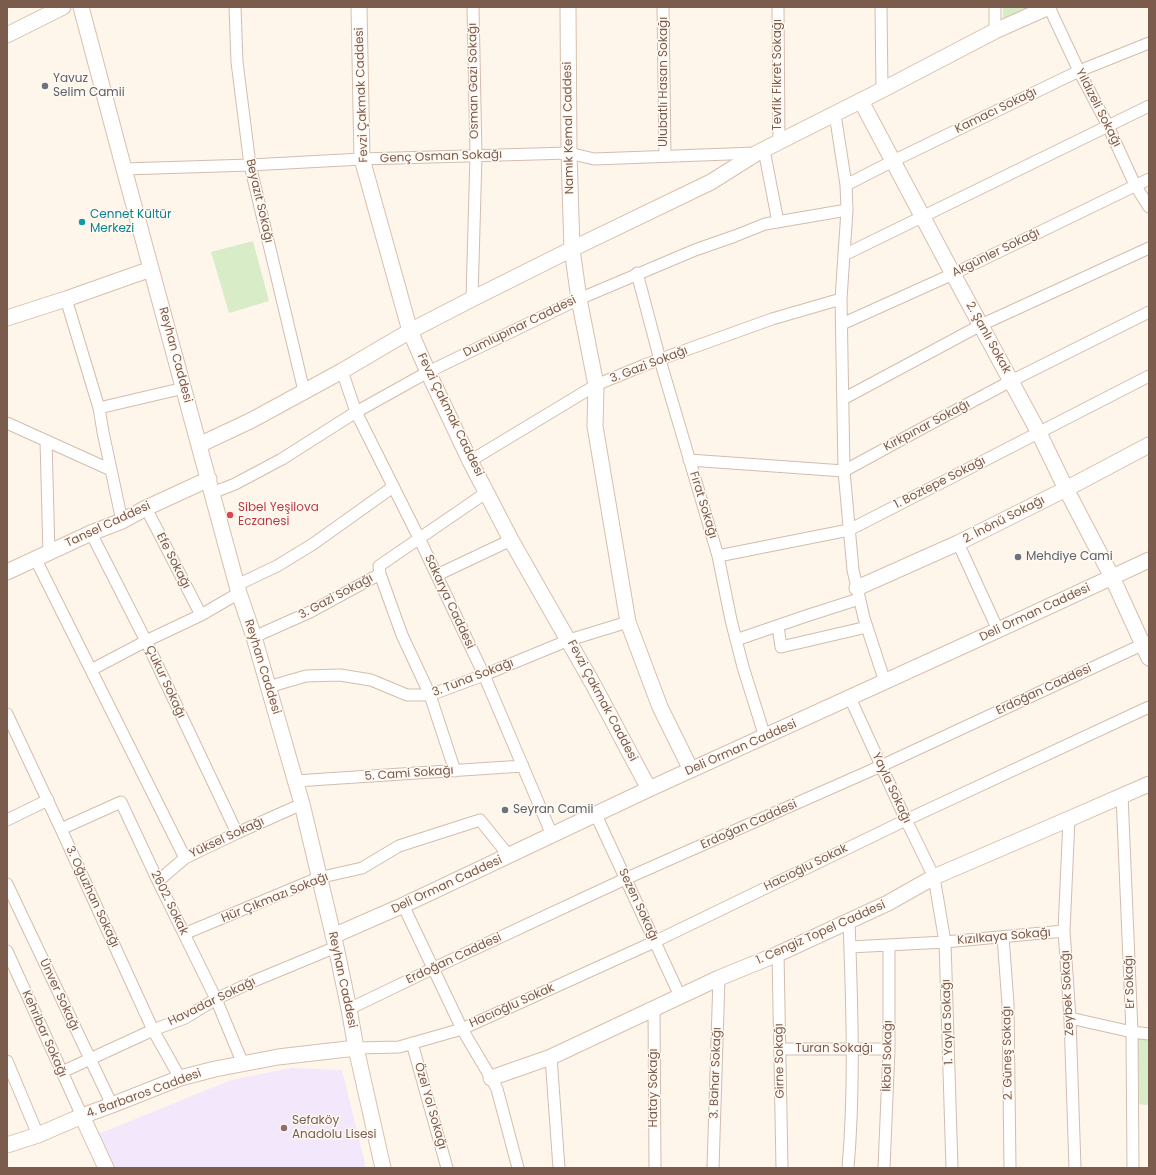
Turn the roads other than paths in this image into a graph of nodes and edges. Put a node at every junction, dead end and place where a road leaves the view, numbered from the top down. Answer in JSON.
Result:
{"nodes":[{"id":1,"x":63,"y":7,"type":"edge"},
{"id":2,"x":81,"y":7,"type":"edge"},
{"id":3,"x":235,"y":7,"type":"edge"},
{"id":4,"x":360,"y":7,"type":"edge"},
{"id":5,"x":473,"y":7,"type":"edge"},
{"id":6,"x":568,"y":7,"type":"edge"},
{"id":7,"x":664,"y":7,"type":"edge"},
{"id":8,"x":778,"y":7,"type":"edge"},
{"id":9,"x":881,"y":7,"type":"edge"},
{"id":10,"x":995,"y":7,"type":"edge"},
{"id":11,"x":1049,"y":7,"type":"edge"},
{"id":12,"x":995,"y":31,"type":"junction"},
{"id":13,"x":7,"y":35,"type":"edge"},
{"id":14,"x":1149,"y":43,"type":"edge"},
{"id":15,"x":1079,"y":71,"type":"junction"},
{"id":16,"x":882,"y":90,"type":"junction"},
{"id":17,"x":861,"y":100,"type":"junction"},
{"id":18,"x":1149,"y":106,"type":"edge"},
{"id":19,"x":835,"y":114,"type":"junction"},
{"id":20,"x":1108,"y":126,"type":"junction"},
{"id":21,"x":779,"y":143,"type":"junction"},
{"id":22,"x":761,"y":151,"type":"junction"},
{"id":23,"x":569,"y":153,"type":"junction"},
{"id":24,"x":476,"y":156,"type":"junction"},
{"id":25,"x":665,"y":156,"type":"junction"},
{"id":26,"x":362,"y":159,"type":"junction"},
{"id":27,"x":893,"y":161,"type":"junction"},
{"id":28,"x":250,"y":165,"type":"junction"},
{"id":29,"x":124,"y":169,"type":"junction"},
{"id":30,"x":1149,"y":179,"type":"edge"},
{"id":31,"x":846,"y":185,"type":"junction"},
{"id":32,"x":1135,"y":185,"type":"junction"},
{"id":33,"x":1149,"y":207,"type":"edge"},
{"id":34,"x":847,"y":210,"type":"junction"},
{"id":35,"x":922,"y":216,"type":"junction"},
{"id":36,"x":778,"y":222,"type":"junction"},
{"id":37,"x":572,"y":248,"type":"junction"},
{"id":38,"x":1149,"y":248,"type":"edge"},
{"id":39,"x":844,"y":255,"type":"junction"},
{"id":40,"x":151,"y":269,"type":"junction"},
{"id":41,"x":637,"y":273,"type":"junction"},
{"id":42,"x":953,"y":274,"type":"junction"},
{"id":43,"x":66,"y":299,"type":"junction"},
{"id":44,"x":472,"y":299,"type":"junction"},
{"id":45,"x":579,"y":299,"type":"junction"},
{"id":46,"x":841,"y":299,"type":"junction"},
{"id":47,"x":1149,"y":312,"type":"edge"},
{"id":48,"x":7,"y":318,"type":"edge"},
{"id":49,"x":842,"y":324,"type":"junction"},
{"id":50,"x":981,"y":325,"type":"junction"},
{"id":51,"x":410,"y":331,"type":"junction"},
{"id":52,"x":660,"y":360,"type":"junction"},
{"id":53,"x":342,"y":371,"type":"junction"},
{"id":54,"x":428,"y":372,"type":"junction"},
{"id":55,"x":1149,"y":376,"type":"edge"},
{"id":56,"x":1011,"y":381,"type":"junction"},
{"id":57,"x":596,"y":385,"type":"junction"},
{"id":58,"x":184,"y":388,"type":"junction"},
{"id":59,"x":304,"y":391,"type":"junction"},
{"id":60,"x":843,"y":399,"type":"junction"},
{"id":61,"x":99,"y":408,"type":"junction"},
{"id":62,"x":356,"y":412,"type":"junction"},
{"id":63,"x":7,"y":423,"type":"edge"},
{"id":64,"x":1039,"y":433,"type":"junction"},
{"id":65,"x":46,"y":441,"type":"junction"},
{"id":66,"x":200,"y":444,"type":"junction"},
{"id":67,"x":1149,"y":445,"type":"edge"},
{"id":68,"x":689,"y":460,"type":"junction"},
{"id":69,"x":470,"y":461,"type":"junction"},
{"id":70,"x":111,"y":470,"type":"junction"},
{"id":71,"x":844,"y":471,"type":"junction"},
{"id":72,"x":211,"y":486,"type":"junction"},
{"id":73,"x":393,"y":487,"type":"junction"},
{"id":74,"x":1066,"y":489,"type":"junction"},
{"id":75,"x":487,"y":492,"type":"junction"},
{"id":76,"x":146,"y":508,"type":"junction"},
{"id":77,"x":122,"y":521,"type":"junction"},
{"id":78,"x":849,"y":530,"type":"junction"},
{"id":79,"x":91,"y":533,"type":"junction"},
{"id":80,"x":419,"y":538,"type":"junction"},
{"id":81,"x":511,"y":540,"type":"junction"},
{"id":82,"x":958,"y":543,"type":"junction"},
{"id":83,"x":42,"y":556,"type":"junction"},
{"id":84,"x":718,"y":556,"type":"junction"},
{"id":85,"x":1149,"y":560,"type":"edge"},
{"id":86,"x":7,"y":572,"type":"edge"},
{"id":87,"x":380,"y":574,"type":"junction"},
{"id":88,"x":437,"y":575,"type":"junction"},
{"id":89,"x":1112,"y":577,"type":"junction"},
{"id":90,"x":238,"y":589,"type":"junction"},
{"id":91,"x":858,"y":594,"type":"junction"},
{"id":92,"x":201,"y":615,"type":"junction"},
{"id":93,"x":628,"y":622,"type":"junction"},
{"id":94,"x":778,"y":626,"type":"junction"},
{"id":95,"x":867,"y":628,"type":"junction"},
{"id":96,"x":998,"y":630,"type":"junction"},
{"id":97,"x":254,"y":637,"type":"junction"},
{"id":98,"x":569,"y":640,"type":"junction"},
{"id":99,"x":736,"y":640,"type":"junction"},
{"id":100,"x":146,"y":641,"type":"junction"},
{"id":101,"x":1146,"y":643,"type":"edge"},
{"id":102,"x":1149,"y":658,"type":"edge"},
{"id":103,"x":92,"y":670,"type":"junction"},
{"id":104,"x":484,"y":675,"type":"junction"},
{"id":105,"x":885,"y":682,"type":"junction"},
{"id":106,"x":268,"y":687,"type":"junction"},
{"id":107,"x":430,"y":695,"type":"junction"},
{"id":108,"x":850,"y":698,"type":"junction"},
{"id":109,"x":1149,"y":707,"type":"edge"},
{"id":110,"x":7,"y":714,"type":"edge"},
{"id":111,"x":765,"y":737,"type":"junction"},
{"id":112,"x":523,"y":766,"type":"junction"},
{"id":113,"x":881,"y":766,"type":"junction"},
{"id":114,"x":691,"y":770,"type":"junction"},
{"id":115,"x":455,"y":771,"type":"junction"},
{"id":116,"x":295,"y":781,"type":"junction"},
{"id":117,"x":1149,"y":784,"type":"edge"},
{"id":118,"x":649,"y":789,"type":"junction"},
{"id":119,"x":1122,"y":795,"type":"junction"},
{"id":120,"x":48,"y":800,"type":"junction"},
{"id":121,"x":302,"y":804,"type":"junction"},
{"id":122,"x":596,"y":815,"type":"junction"},
{"id":123,"x":1069,"y":819,"type":"junction"},
{"id":124,"x":7,"y":820,"type":"edge"},
{"id":125,"x":906,"y":820,"type":"junction"},
{"id":126,"x":61,"y":829,"type":"junction"},
{"id":127,"x":237,"y":833,"type":"junction"},
{"id":128,"x":552,"y":835,"type":"junction"},
{"id":129,"x":509,"y":856,"type":"junction"},
{"id":130,"x":184,"y":858,"type":"junction"},
{"id":131,"x":934,"y":877,"type":"junction"},
{"id":132,"x":318,"y":878,"type":"junction"},
{"id":133,"x":625,"y":879,"type":"junction"},
{"id":134,"x":158,"y":881,"type":"junction"},
{"id":135,"x":7,"y":884,"type":"edge"},
{"id":136,"x":403,"y":905,"type":"junction"},
{"id":137,"x":849,"y":921,"type":"junction"},
{"id":138,"x":1064,"y":932,"type":"junction"},
{"id":139,"x":184,"y":934,"type":"junction"},
{"id":140,"x":1003,"y":937,"type":"junction"},
{"id":141,"x":334,"y":942,"type":"junction"},
{"id":142,"x":654,"y":942,"type":"junction"},
{"id":143,"x":945,"y":942,"type":"junction"},
{"id":144,"x":889,"y":945,"type":"junction"},
{"id":145,"x":850,"y":947,"type":"junction"},
{"id":146,"x":7,"y":951,"type":"edge"},
{"id":147,"x":778,"y":954,"type":"junction"},
{"id":148,"x":434,"y":968,"type":"junction"},
{"id":149,"x":719,"y":978,"type":"junction"},
{"id":150,"x":680,"y":996,"type":"junction"},
{"id":151,"x":216,"y":999,"type":"junction"},
{"id":152,"x":654,"y":1008,"type":"junction"},
{"id":153,"x":349,"y":1009,"type":"junction"},
{"id":154,"x":1070,"y":1018,"type":"junction"},
{"id":155,"x":462,"y":1029,"type":"junction"},
{"id":156,"x":153,"y":1030,"type":"junction"},
{"id":157,"x":1132,"y":1032,"type":"junction"},
{"id":158,"x":1149,"y":1034,"type":"edge"},
{"id":159,"x":412,"y":1043,"type":"junction"},
{"id":160,"x":356,"y":1048,"type":"junction"},
{"id":161,"x":780,"y":1049,"type":"junction"},
{"id":162,"x":852,"y":1049,"type":"junction"},
{"id":163,"x":889,"y":1049,"type":"junction"},
{"id":164,"x":551,"y":1057,"type":"junction"},
{"id":165,"x":90,"y":1059,"type":"junction"},
{"id":166,"x":7,"y":1061,"type":"edge"},
{"id":167,"x":243,"y":1064,"type":"junction"},
{"id":168,"x":62,"y":1072,"type":"junction"},
{"id":169,"x":180,"y":1078,"type":"junction"},
{"id":170,"x":491,"y":1078,"type":"junction"},
{"id":171,"x":112,"y":1105,"type":"junction"},
{"id":172,"x":82,"y":1116,"type":"junction"},
{"id":173,"x":38,"y":1135,"type":"junction"},
{"id":174,"x":7,"y":1145,"type":"edge"},
{"id":175,"x":106,"y":1168,"type":"edge"},
{"id":176,"x":384,"y":1168,"type":"edge"},
{"id":177,"x":447,"y":1168,"type":"edge"},
{"id":178,"x":518,"y":1168,"type":"edge"},
{"id":179,"x":559,"y":1168,"type":"edge"},
{"id":180,"x":655,"y":1168,"type":"edge"},
{"id":181,"x":713,"y":1168,"type":"edge"},
{"id":182,"x":782,"y":1168,"type":"edge"},
{"id":183,"x":848,"y":1168,"type":"edge"},
{"id":184,"x":884,"y":1168,"type":"edge"},
{"id":185,"x":952,"y":1168,"type":"edge"},
{"id":186,"x":1010,"y":1168,"type":"edge"},
{"id":187,"x":1075,"y":1168,"type":"edge"},
{"id":188,"x":1132,"y":1168,"type":"edge"}],
"edges":[{"from":1,"to":13,"type":"street"},
{"from":2,"to":29,"type":"street","name":"Reyhan Caddesi"},
{"from":3,"to":28,"type":"street","name":"Beyazıt Sokağı"},
{"from":4,"to":26,"type":"street","name":"Fevzi Çakmak Caddesi"},
{"from":5,"to":24,"type":"street","name":"Osman Gazi Sokağı"},
{"from":6,"to":23,"type":"street","name":"Namık Kemal Caddesi"},
{"from":7,"to":25,"type":"street","name":"Ulubatlı Hasan Sokağı"},
{"from":8,"to":21,"type":"street","name":"Tevfik Fikret Sokağı"},
{"from":9,"to":16,"type":"street"},
{"from":10,"to":12,"type":"street"},
{"from":11,"to":12,"type":"street"},
{"from":11,"to":15,"type":"street","name":"Yıldızeli Sokağı"},
{"from":12,"to":16,"type":"street"},
{"from":14,"to":15,"type":"street","name":"Kamacı Sokağı"},
{"from":15,"to":20,"type":"street","name":"Yıldızeli Sokağı"},
{"from":15,"to":27,"type":"street","name":"Kamacı Sokağı"},
{"from":16,"to":17,"type":"street"},
{"from":17,"to":19,"type":"street"},
{"from":17,"to":27,"type":"street","name":"2. Şanlı Sokak"},
{"from":18,"to":20,"type":"street"},
{"from":19,"to":21,"type":"street"},
{"from":19,"to":31,"type":"street"},
{"from":20,"to":32,"type":"street","name":"Yıldızeli Sokağı"},
{"from":20,"to":35,"type":"street"},
{"from":21,"to":22,"type":"street"},
{"from":22,"to":25,"type":"street","name":"Genç Osman Sokağı"},
{"from":22,"to":36,"type":"street"},
{"from":22,"to":37,"type":"street"},
{"from":23,"to":24,"type":"street","name":"Genç Osman Sokağı"},
{"from":23,"to":25,"type":"street","name":"Genç Osman Sokağı"},
{"from":23,"to":37,"type":"street","name":"Namık Kemal Caddesi"},
{"from":24,"to":26,"type":"street","name":"Genç Osman Sokağı"},
{"from":24,"to":44,"type":"street","name":"Osman Gazi Sokağı"},
{"from":26,"to":28,"type":"street","name":"Genç Osman Sokağı"},
{"from":26,"to":51,"type":"street","name":"Fevzi Çakmak Caddesi"},
{"from":27,"to":31,"type":"street","name":"Kamacı Sokağı"},
{"from":27,"to":35,"type":"street","name":"2. Şanlı Sokak"},
{"from":28,"to":29,"type":"street","name":"Genç Osman Sokağı"},
{"from":28,"to":59,"type":"street","name":"Beyazıt Sokağı"},
{"from":29,"to":40,"type":"street","name":"Reyhan Caddesi"},
{"from":30,"to":32,"type":"street","name":"Akgünler Sokağı"},
{"from":31,"to":34,"type":"street"},
{"from":32,"to":33,"type":"street","name":"Yıldızeli Sokağı"},
{"from":32,"to":42,"type":"street","name":"Akgünler Sokağı"},
{"from":34,"to":36,"type":"street","name":"Dumlupınar Caddesi"},
{"from":34,"to":39,"type":"street"},
{"from":35,"to":39,"type":"street"},
{"from":35,"to":42,"type":"street","name":"2. Şanlı Sokak"},
{"from":36,"to":41,"type":"street","name":"Dumlupınar Caddesi"},
{"from":37,"to":44,"type":"street"},
{"from":37,"to":45,"type":"street","name":"Namık Kemal Caddesi"},
{"from":38,"to":50,"type":"street"},
{"from":39,"to":46,"type":"street"},
{"from":40,"to":43,"type":"street"},
{"from":40,"to":58,"type":"street","name":"Reyhan Caddesi"},
{"from":41,"to":45,"type":"street","name":"Dumlupınar Caddesi"},
{"from":41,"to":52,"type":"street","name":"Fırat Sokağı"},
{"from":42,"to":49,"type":"street","name":"Akgünler Sokağı"},
{"from":42,"to":50,"type":"street","name":"2. Şanlı Sokak"},
{"from":43,"to":48,"type":"street"},
{"from":43,"to":61,"type":"street"},
{"from":44,"to":51,"type":"street"},
{"from":45,"to":54,"type":"street","name":"Dumlupınar Caddesi"},
{"from":45,"to":57,"type":"street","name":"Namık Kemal Caddesi"},
{"from":46,"to":49,"type":"street"},
{"from":46,"to":52,"type":"street","name":"3. Gazi Sokağı"},
{"from":47,"to":56,"type":"street","name":"Kırkpınar Sokağı"},
{"from":49,"to":60,"type":"street"},
{"from":50,"to":56,"type":"street","name":"2. Şanlı Sokak"},
{"from":50,"to":60,"type":"street"},
{"from":51,"to":53,"type":"street"},
{"from":51,"to":54,"type":"street","name":"Fevzi Çakmak Caddesi"},
{"from":52,"to":57,"type":"street","name":"3. Gazi Sokağı"},
{"from":52,"to":68,"type":"street","name":"Fırat Sokağı"},
{"from":53,"to":59,"type":"street"},
{"from":53,"to":62,"type":"street","name":"Sakarya Caddesi"},
{"from":54,"to":62,"type":"street","name":"Dumlupınar Caddesi"},
{"from":54,"to":69,"type":"street","name":"Fevzi Çakmak Caddesi"},
{"from":55,"to":64,"type":"street","name":"1. Boztepe Sokağı"},
{"from":56,"to":64,"type":"street","name":"2. Şanlı Sokak"},
{"from":56,"to":71,"type":"street","name":"Kırkpınar Sokağı"},
{"from":57,"to":69,"type":"street","name":"3. Gazi Sokağı"},
{"from":57,"to":93,"type":"street","name":"Namık Kemal Caddesi"},
{"from":58,"to":61,"type":"street"},
{"from":58,"to":66,"type":"street","name":"Reyhan Caddesi"},
{"from":59,"to":66,"type":"street"},
{"from":60,"to":71,"type":"street"},
{"from":61,"to":70,"type":"street"},
{"from":62,"to":72,"type":"street","name":"Dumlupınar Caddesi"},
{"from":62,"to":73,"type":"street","name":"Sakarya Caddesi"},
{"from":63,"to":65,"type":"street"},
{"from":64,"to":74,"type":"street","name":"2. Şanlı Sokak"},
{"from":64,"to":78,"type":"street","name":"1. Boztepe Sokağı"},
{"from":65,"to":70,"type":"street"},
{"from":65,"to":83,"type":"street"},
{"from":66,"to":72,"type":"street","name":"Reyhan Caddesi"},
{"from":67,"to":74,"type":"street","name":"2. İnönü Sokağı"},
{"from":68,"to":71,"type":"street"},
{"from":68,"to":84,"type":"street","name":"Fırat Sokağı"},
{"from":69,"to":75,"type":"street","name":"Fevzi Çakmak Caddesi"},
{"from":70,"to":77,"type":"street"},
{"from":71,"to":78,"type":"street"},
{"from":72,"to":76,"type":"street","name":"Tansel Caddesi"},
{"from":72,"to":90,"type":"street","name":"Reyhan Caddesi"},
{"from":73,"to":80,"type":"street","name":"Sakarya Caddesi"},
{"from":73,"to":90,"type":"street"},
{"from":74,"to":82,"type":"street","name":"2. İnönü Sokağı"},
{"from":74,"to":89,"type":"street","name":"2. Şanlı Sokak"},
{"from":75,"to":80,"type":"street","name":"3. Gazi Sokağı"},
{"from":75,"to":81,"type":"street","name":"Fevzi Çakmak Caddesi"},
{"from":76,"to":77,"type":"street","name":"Tansel Caddesi"},
{"from":76,"to":92,"type":"street","name":"Efe Sokağı"},
{"from":77,"to":79,"type":"street","name":"Tansel Caddesi"},
{"from":78,"to":84,"type":"street","name":"1. Boztepe Sokağı"},
{"from":78,"to":91,"type":"street"},
{"from":79,"to":83,"type":"street","name":"Tansel Caddesi"},
{"from":79,"to":100,"type":"street","name":"Çukur Sokağı"},
{"from":80,"to":87,"type":"street","name":"3. Gazi Sokağı"},
{"from":80,"to":88,"type":"street","name":"Sakarya Caddesi"},
{"from":81,"to":88,"type":"street"},
{"from":81,"to":98,"type":"street","name":"Fevzi Çakmak Caddesi"},
{"from":82,"to":91,"type":"street","name":"2. İnönü Sokağı"},
{"from":82,"to":96,"type":"street"},
{"from":83,"to":86,"type":"street","name":"Tansel Caddesi"},
{"from":83,"to":103,"type":"street"},
{"from":84,"to":99,"type":"street","name":"Fırat Sokağı"},
{"from":85,"to":89,"type":"street","name":"Deli Orman Caddesi"},
{"from":87,"to":97,"type":"street","name":"3. Gazi Sokağı"},
{"from":87,"to":107,"type":"street"},
{"from":88,"to":104,"type":"street","name":"Sakarya Caddesi"},
{"from":89,"to":96,"type":"street","name":"Deli Orman Caddesi"},
{"from":89,"to":101,"type":"street","name":"2. Şanlı Sokak"},
{"from":90,"to":92,"type":"street"},
{"from":90,"to":97,"type":"street","name":"Reyhan Caddesi"},
{"from":91,"to":94,"type":"street"},
{"from":91,"to":95,"type":"street"},
{"from":92,"to":100,"type":"street"},
{"from":93,"to":98,"type":"street","name":"3. Tuna Sokağı"},
{"from":93,"to":114,"type":"street","name":"Namık Kemal Caddesi"},
{"from":94,"to":95,"type":"street"},
{"from":94,"to":99,"type":"street"},
{"from":95,"to":105,"type":"street"},
{"from":96,"to":105,"type":"street","name":"Deli Orman Caddesi"},
{"from":97,"to":106,"type":"street","name":"Reyhan Caddesi"},
{"from":98,"to":104,"type":"street","name":"3. Tuna Sokağı"},
{"from":98,"to":118,"type":"street","name":"Fevzi Çakmak Caddesi"},
{"from":99,"to":111,"type":"street","name":"Fırat Sokağı"},
{"from":100,"to":103,"type":"street"},
{"from":100,"to":127,"type":"street","name":"Çukur Sokağı"},
{"from":101,"to":102,"type":"street","name":"2. Şanlı Sokak"},
{"from":101,"to":113,"type":"street","name":"Erdoğan Caddesi"},
{"from":103,"to":130,"type":"street"},
{"from":104,"to":107,"type":"street","name":"3. Tuna Sokağı"},
{"from":104,"to":112,"type":"street","name":"Sakarya Caddesi"},
{"from":105,"to":108,"type":"street","name":"Deli Orman Caddesi"},
{"from":106,"to":107,"type":"street","name":"3. Tuna Sokağı"},
{"from":106,"to":116,"type":"street","name":"Reyhan Caddesi"},
{"from":107,"to":115,"type":"street"},
{"from":108,"to":111,"type":"street","name":"Deli Orman Caddesi"},
{"from":108,"to":113,"type":"street","name":"Yayla Sokağı"},
{"from":109,"to":125,"type":"street","name":"Hacıoğlu Sokak"},
{"from":110,"to":120,"type":"street","name":"3. Oğuzhan Sokağı"},
{"from":111,"to":114,"type":"street","name":"Deli Orman Caddesi"},
{"from":112,"to":115,"type":"street","name":"5. Cami Sokağı"},
{"from":112,"to":128,"type":"street","name":"Sakarya Caddesi"},
{"from":113,"to":125,"type":"street","name":"Yayla Sokağı"},
{"from":113,"to":133,"type":"street","name":"Erdoğan Caddesi"},
{"from":114,"to":118,"type":"street","name":"Deli Orman Caddesi"},
{"from":115,"to":116,"type":"street","name":"5. Cami Sokağı"},
{"from":116,"to":121,"type":"street","name":"Reyhan Caddesi"},
{"from":117,"to":119,"type":"street","name":"1. Cengiz Topel Caddesi"},
{"from":118,"to":122,"type":"street","name":"Deli Orman Caddesi"},
{"from":119,"to":123,"type":"street","name":"1. Cengiz Topel Caddesi"},
{"from":119,"to":157,"type":"street","name":"Er Sokağı"},
{"from":120,"to":124,"type":"street"},
{"from":120,"to":126,"type":"street","name":"3. Oğuzhan Sokağı"},
{"from":121,"to":127,"type":"street","name":"Yüksel Sokağı"},
{"from":121,"to":132,"type":"street","name":"Reyhan Caddesi"},
{"from":122,"to":128,"type":"street","name":"Deli Orman Caddesi"},
{"from":122,"to":133,"type":"street","name":"Sezen Sokağı"},
{"from":123,"to":131,"type":"street","name":"1. Cengiz Topel Caddesi"},
{"from":123,"to":138,"type":"street","name":"Zeybek Sokağı"},
{"from":125,"to":131,"type":"street","name":"Yayla Sokağı"},
{"from":125,"to":142,"type":"street","name":"Hacıoğlu Sokak"},
{"from":126,"to":134,"type":"street","name":"2602. Sokak"},
{"from":126,"to":156,"type":"street","name":"3. Oğuzhan Sokağı"},
{"from":127,"to":130,"type":"street","name":"Yüksel Sokağı"},
{"from":128,"to":129,"type":"street","name":"Deli Orman Caddesi"},
{"from":129,"to":132,"type":"street","name":"Hür Çıkmazı Sokağı"},
{"from":129,"to":136,"type":"street","name":"Deli Orman Caddesi"},
{"from":130,"to":134,"type":"street","name":"Yüksel Sokağı"},
{"from":131,"to":137,"type":"street","name":"1. Cengiz Topel Caddesi"},
{"from":131,"to":143,"type":"street","name":"1. Yayla Sokağı"},
{"from":132,"to":139,"type":"street","name":"Hür Çıkmazı Sokağı"},
{"from":132,"to":141,"type":"street","name":"Reyhan Caddesi"},
{"from":133,"to":142,"type":"street","name":"Sezen Sokağı"},
{"from":133,"to":148,"type":"street","name":"Erdoğan Caddesi"},
{"from":134,"to":139,"type":"street","name":"2602. Sokak"},
{"from":135,"to":165,"type":"street","name":"Ünver Sokağı"},
{"from":136,"to":141,"type":"street","name":"Deli Orman Caddesi"},
{"from":136,"to":148,"type":"street"},
{"from":137,"to":145,"type":"street"},
{"from":137,"to":147,"type":"street","name":"1. Cengiz Topel Caddesi"},
{"from":138,"to":140,"type":"street","name":"Kızılkaya Sokağı"},
{"from":138,"to":154,"type":"street","name":"Zeybek Sokağı"},
{"from":139,"to":151,"type":"street","name":"2602. Sokak"},
{"from":140,"to":143,"type":"street","name":"Kızılkaya Sokağı"},
{"from":140,"to":186,"type":"street","name":"2. Güneş Sokağı"},
{"from":141,"to":151,"type":"street","name":"Havadar Sokağı"},
{"from":141,"to":153,"type":"street","name":"Reyhan Caddesi"},
{"from":142,"to":150,"type":"street","name":"Sezen Sokağı"},
{"from":142,"to":155,"type":"street","name":"Hacıoğlu Sokak"},
{"from":143,"to":144,"type":"street","name":"Kızılkaya Sokağı"},
{"from":143,"to":185,"type":"street","name":"1. Yayla Sokağı"},
{"from":144,"to":145,"type":"street","name":"Kızılkaya Sokağı"},
{"from":144,"to":163,"type":"street","name":"İkbal Sokağı"},
{"from":145,"to":162,"type":"street"},
{"from":146,"to":168,"type":"street","name":"Kehribar Sokağı"},
{"from":147,"to":149,"type":"street","name":"1. Cengiz Topel Caddesi"},
{"from":147,"to":161,"type":"street","name":"Girne Sokağı"},
{"from":148,"to":153,"type":"street","name":"Erdoğan Caddesi"},
{"from":148,"to":155,"type":"street"},
{"from":149,"to":150,"type":"street","name":"1. Cengiz Topel Caddesi"},
{"from":149,"to":181,"type":"street","name":"3. Bahar Sokağı"},
{"from":150,"to":152,"type":"street","name":"1. Cengiz Topel Caddesi"},
{"from":151,"to":156,"type":"street","name":"Havadar Sokağı"},
{"from":151,"to":167,"type":"street","name":"2602. Sokak"},
{"from":152,"to":164,"type":"street","name":"1. Cengiz Topel Caddesi"},
{"from":152,"to":180,"type":"street","name":"Hatay Sokağı"},
{"from":153,"to":160,"type":"street","name":"Reyhan Caddesi"},
{"from":154,"to":157,"type":"street"},
{"from":154,"to":187,"type":"street","name":"Zeybek Sokağı"},
{"from":155,"to":159,"type":"street","name":"Hacıoğlu Sokak"},
{"from":155,"to":170,"type":"street"},
{"from":156,"to":165,"type":"street","name":"Havadar Sokağı"},
{"from":156,"to":169,"type":"street","name":"3. Oğuzhan Sokağı"},
{"from":157,"to":158,"type":"street"},
{"from":157,"to":188,"type":"street","name":"Er Sokağı"},
{"from":159,"to":160,"type":"street","name":"Hacıoğlu Sokak"},
{"from":159,"to":177,"type":"street","name":"Özel Yol Sokağı"},
{"from":160,"to":167,"type":"street","name":"4. Barbaros Caddesi"},
{"from":160,"to":176,"type":"street","name":"Reyhan Caddesi"},
{"from":161,"to":162,"type":"street","name":"Turan Sokağı"},
{"from":161,"to":182,"type":"street","name":"Girne Sokağı"},
{"from":162,"to":163,"type":"street","name":"Turan Sokağı"},
{"from":162,"to":183,"type":"street"},
{"from":163,"to":184,"type":"street","name":"İkbal Sokağı"},
{"from":164,"to":170,"type":"street","name":"1. Cengiz Topel Caddesi"},
{"from":164,"to":179,"type":"street"},
{"from":165,"to":168,"type":"street","name":"Havadar Sokağı"},
{"from":165,"to":171,"type":"street","name":"Ünver Sokağı"},
{"from":166,"to":173,"type":"street"},
{"from":167,"to":169,"type":"street","name":"4. Barbaros Caddesi"},
{"from":168,"to":172,"type":"street","name":"Kehribar Sokağı"},
{"from":169,"to":171,"type":"street","name":"4. Barbaros Caddesi"},
{"from":170,"to":178,"type":"street"},
{"from":171,"to":172,"type":"street","name":"4. Barbaros Caddesi"},
{"from":172,"to":173,"type":"street","name":"4. Barbaros Caddesi"},
{"from":172,"to":175,"type":"street"},
{"from":173,"to":174,"type":"street","name":"4. Barbaros Caddesi"}]}
